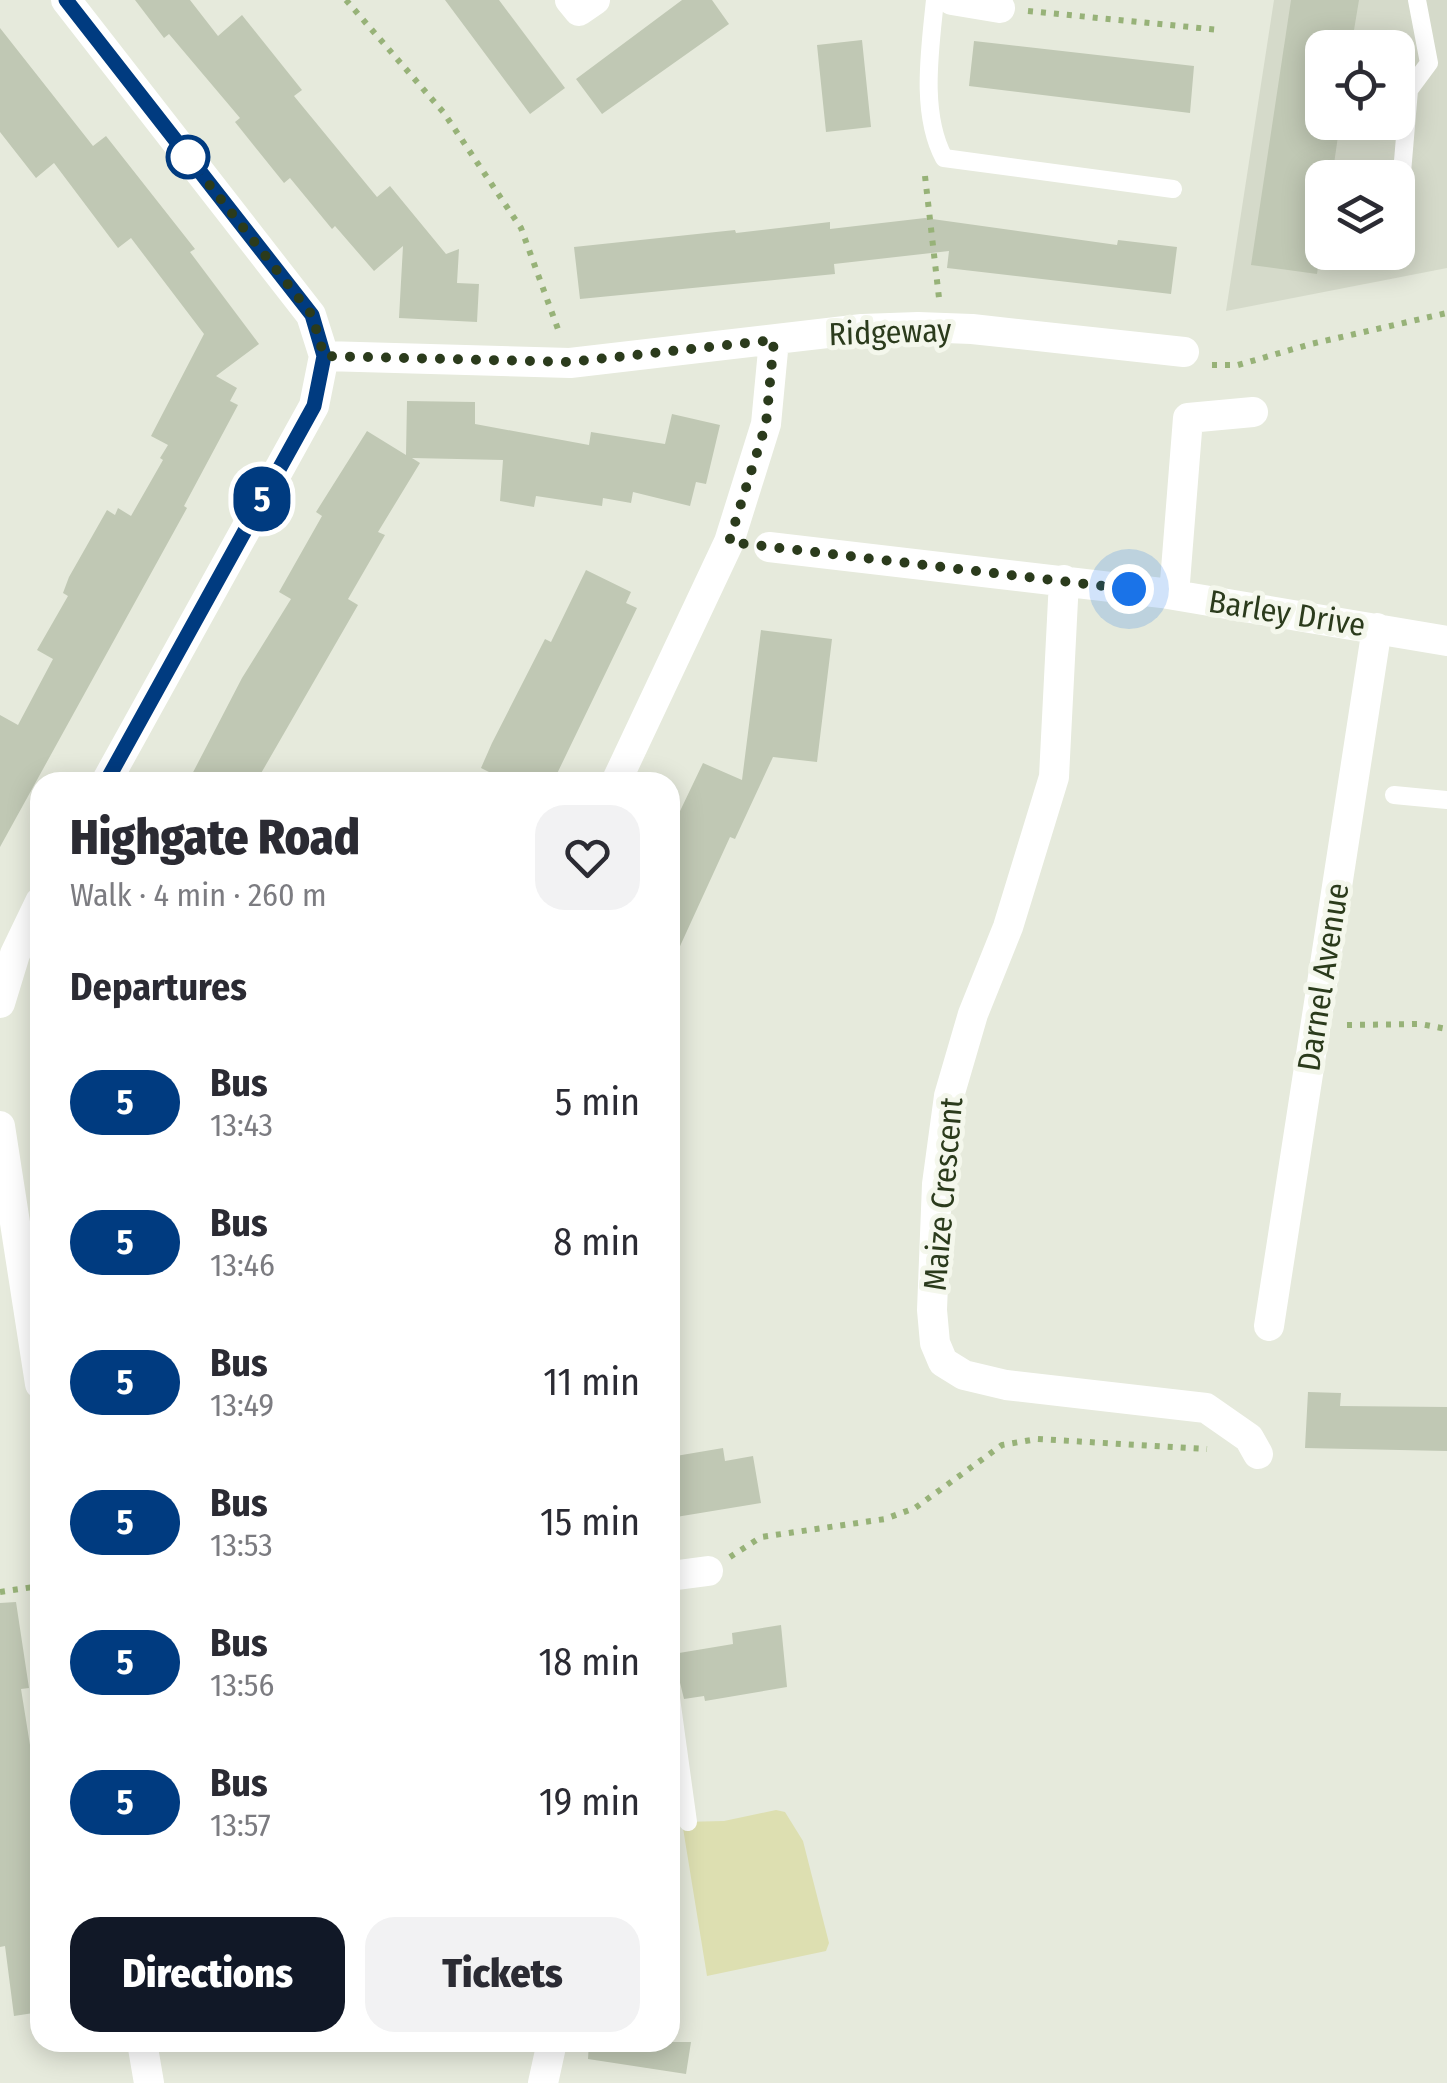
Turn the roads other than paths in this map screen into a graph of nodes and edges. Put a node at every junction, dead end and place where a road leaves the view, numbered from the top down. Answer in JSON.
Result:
{"nodes":[{"id":1,"x":66,"y":0,"type":"edge"},
{"id":2,"x":570,"y":0,"type":"edge"},
{"id":3,"x":595,"y":0,"type":"edge"},
{"id":4,"x":935,"y":0,"type":"edge"},
{"id":5,"x":952,"y":0,"type":"edge"},
{"id":6,"x":1417,"y":0,"type":"edge"},
{"id":7,"x":1000,"y":8,"type":"road end"},
{"id":8,"x":1438,"y":67,"type":"edge"},
{"id":9,"x":1403,"y":160,"type":"edge"},
{"id":10,"x":1173,"y":189,"type":"dead end"},
{"id":11,"x":774,"y":340,"type":"junction"},
{"id":12,"x":1184,"y":352,"type":"road end"},
{"id":13,"x":324,"y":356,"type":"junction"},
{"id":14,"x":1253,"y":412,"type":"dead end"},
{"id":15,"x":729,"y":542,"type":"junction"},
{"id":16,"x":769,"y":548,"type":"joint"},
{"id":17,"x":1064,"y":580,"type":"junction"},
{"id":18,"x":1174,"y":595,"type":"junction"},
{"id":19,"x":1377,"y":628,"type":"junction"},
{"id":20,"x":1447,"y":641,"type":"edge"},
{"id":21,"x":112,"y":772,"type":"edge"},
{"id":22,"x":621,"y":772,"type":"edge"},
{"id":23,"x":1394,"y":794,"type":"dead end"},
{"id":24,"x":1447,"y":800,"type":"edge"},
{"id":25,"x":30,"y":925,"type":"edge"},
{"id":26,"x":0,"y":1003,"type":"edge"},
{"id":27,"x":0,"y":1126,"type":"edge"},
{"id":28,"x":30,"y":1320,"type":"edge"},
{"id":29,"x":1270,"y":1326,"type":"dead end"},
{"id":30,"x":1258,"y":1454,"type":"road end"},
{"id":31,"x":708,"y":1571,"type":"road end"},
{"id":32,"x":680,"y":1575,"type":"edge"},
{"id":33,"x":680,"y":1764,"type":"edge"},
{"id":34,"x":688,"y":1822,"type":"dead end"},
{"id":35,"x":144,"y":2052,"type":"edge"},
{"id":36,"x":550,"y":2052,"type":"edge"},
{"id":37,"x":149,"y":2083,"type":"edge"},
{"id":38,"x":543,"y":2083,"type":"edge"}],
"edges":[{"from":1,"to":13,"type":"street"},
{"from":2,"to":3,"type":"street"},
{"from":4,"to":10,"type":"lane"},
{"from":5,"to":7,"type":"street"},
{"from":6,"to":8,"type":"lane"},
{"from":8,"to":9,"type":"lane"},
{"from":11,"to":12,"type":"street","name":"Ridgeway"},
{"from":11,"to":13,"type":"street","name":"Ridgeway"},
{"from":11,"to":15,"type":"street"},
{"from":13,"to":21,"type":"street"},
{"from":14,"to":18,"type":"street"},
{"from":15,"to":16,"type":"lane"},
{"from":15,"to":22,"type":"street"},
{"from":16,"to":17,"type":"street","name":"Barley Drive"},
{"from":17,"to":18,"type":"street","name":"Barley Drive"},
{"from":17,"to":30,"type":"street","name":"Maize Crescent"},
{"from":18,"to":19,"type":"street","name":"Barley Drive"},
{"from":19,"to":20,"type":"street","name":"Barley Drive"},
{"from":19,"to":29,"type":"street","name":"Darnel Avenue"},
{"from":23,"to":24,"type":"lane"},
{"from":25,"to":26,"type":"street"},
{"from":27,"to":28,"type":"street"},
{"from":31,"to":32,"type":"street"},
{"from":33,"to":34,"type":"lane"},
{"from":35,"to":37,"type":"street"},
{"from":36,"to":38,"type":"street"}]}
